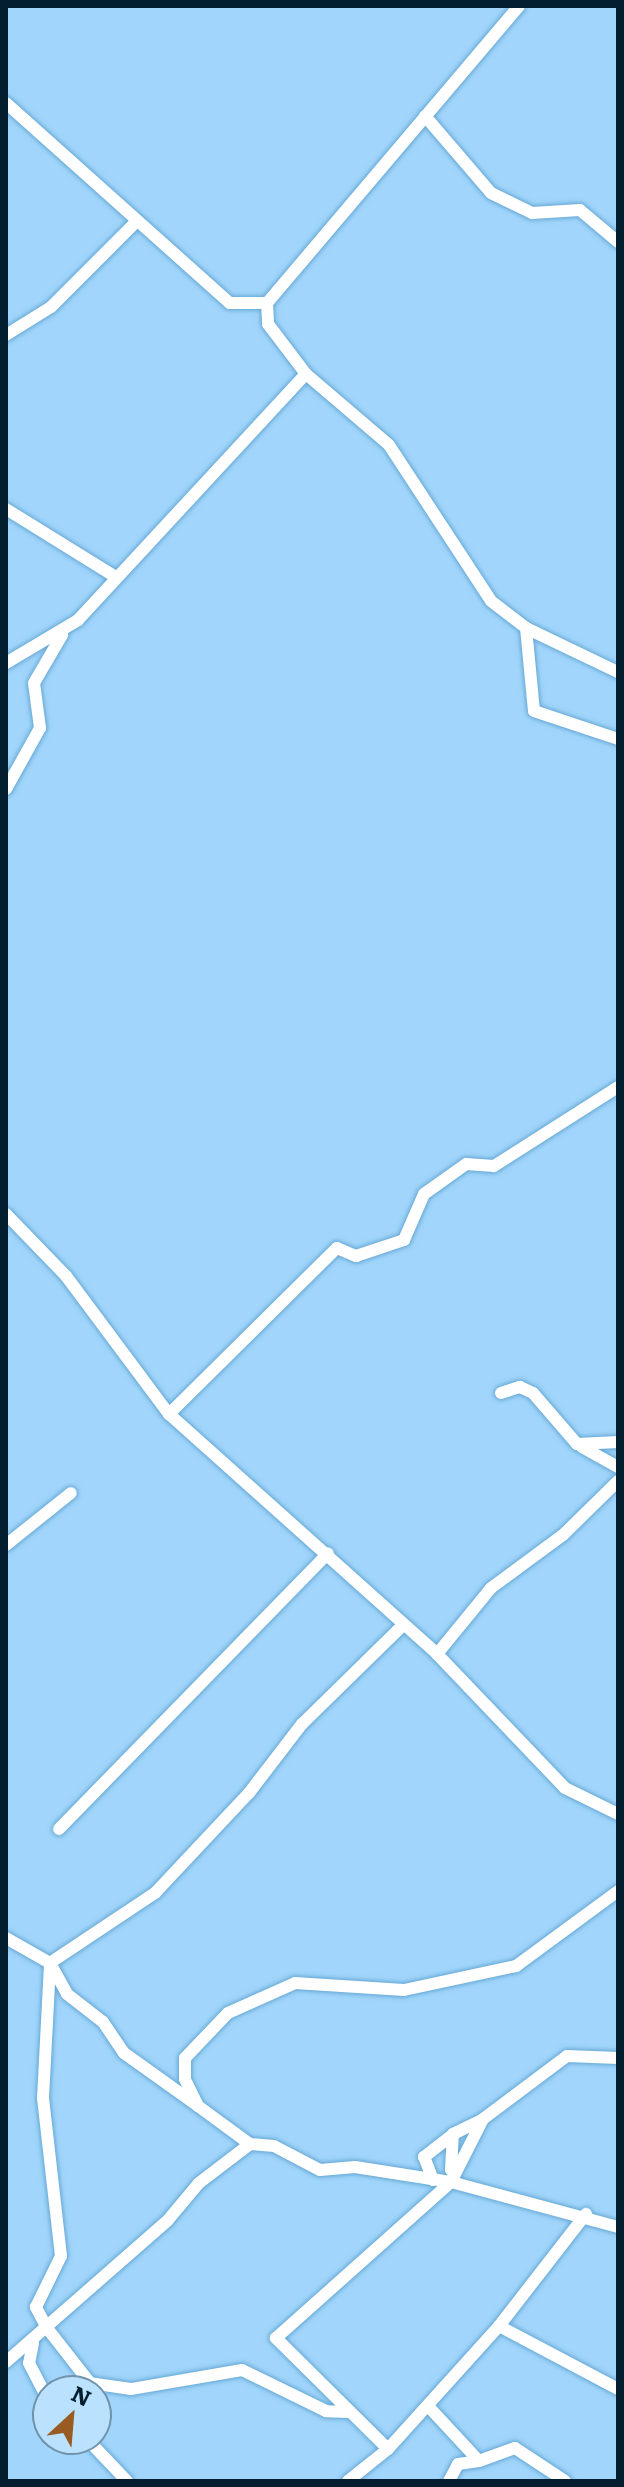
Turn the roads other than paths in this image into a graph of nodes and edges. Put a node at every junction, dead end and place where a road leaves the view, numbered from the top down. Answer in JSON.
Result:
{"nodes":[{"id":1,"x":519,"y":6,"type":"edge"},
{"id":2,"x":6,"y":103,"type":"edge"},
{"id":3,"x":425,"y":116,"type":"junction"},
{"id":4,"x":135,"y":223,"type":"junction"},
{"id":5,"x":618,"y":242,"type":"edge"},
{"id":6,"x":267,"y":303,"type":"junction"},
{"id":7,"x":6,"y":335,"type":"edge"},
{"id":8,"x":306,"y":374,"type":"junction"},
{"id":9,"x":6,"y":509,"type":"edge"},
{"id":10,"x":114,"y":576,"type":"junction"},
{"id":11,"x":526,"y":628,"type":"junction"},
{"id":12,"x":63,"y":632,"type":"junction"},
{"id":13,"x":6,"y":663,"type":"edge"},
{"id":14,"x":618,"y":672,"type":"edge"},
{"id":15,"x":618,"y":739,"type":"edge"},
{"id":16,"x":6,"y":789,"type":"edge"},
{"id":17,"x":618,"y":1087,"type":"edge"},
{"id":18,"x":6,"y":1214,"type":"edge"},
{"id":19,"x":501,"y":1393,"type":"dead end"},
{"id":20,"x":169,"y":1414,"type":"junction"},
{"id":21,"x":618,"y":1442,"type":"edge"},
{"id":22,"x":577,"y":1444,"type":"junction"},
{"id":23,"x":618,"y":1467,"type":"edge"},
{"id":24,"x":618,"y":1481,"type":"edge"},
{"id":25,"x":71,"y":1493,"type":"dead end"},
{"id":26,"x":7,"y":1546,"type":"edge"},
{"id":27,"x":328,"y":1553,"type":"junction"},
{"id":28,"x":403,"y":1625,"type":"junction"},
{"id":29,"x":437,"y":1654,"type":"junction"},
{"id":30,"x":618,"y":1814,"type":"edge"},
{"id":31,"x":59,"y":1829,"type":"dead end"},
{"id":32,"x":618,"y":1891,"type":"edge"},
{"id":33,"x":6,"y":1938,"type":"edge"},
{"id":34,"x":50,"y":1963,"type":"junction"},
{"id":35,"x":618,"y":2058,"type":"edge"},
{"id":36,"x":198,"y":2106,"type":"junction"},
{"id":37,"x":483,"y":2119,"type":"junction"},
{"id":38,"x":453,"y":2134,"type":"junction"},
{"id":39,"x":250,"y":2144,"type":"junction"},
{"id":40,"x":433,"y":2180,"type":"junction"},
{"id":41,"x":451,"y":2182,"type":"junction"},
{"id":42,"x":586,"y":2214,"type":"junction"},
{"id":43,"x":618,"y":2227,"type":"edge"},
{"id":44,"x":499,"y":2326,"type":"junction"},
{"id":45,"x":47,"y":2328,"type":"junction"},
{"id":46,"x":33,"y":2343,"type":"junction"},
{"id":47,"x":6,"y":2362,"type":"edge"},
{"id":48,"x":35,"y":2375,"type":"edge"},
{"id":49,"x":618,"y":2389,"type":"edge"},
{"id":50,"x":428,"y":2406,"type":"junction"},
{"id":51,"x":350,"y":2412,"type":"junction"},
{"id":52,"x":388,"y":2449,"type":"junction"},
{"id":53,"x":102,"y":2455,"type":"edge"},
{"id":54,"x":479,"y":2461,"type":"junction"},
{"id":55,"x":127,"y":2481,"type":"edge"},
{"id":56,"x":348,"y":2481,"type":"edge"},
{"id":57,"x":449,"y":2481,"type":"edge"},
{"id":58,"x":565,"y":2481,"type":"edge"}],
"edges":[{"from":1,"to":3,"type":"street"},
{"from":2,"to":4,"type":"street"},
{"from":3,"to":5,"type":"street"},
{"from":3,"to":6,"type":"street"},
{"from":4,"to":6,"type":"street"},
{"from":4,"to":7,"type":"street"},
{"from":6,"to":8,"type":"street"},
{"from":8,"to":10,"type":"street"},
{"from":8,"to":11,"type":"street"},
{"from":9,"to":10,"type":"street"},
{"from":10,"to":12,"type":"street"},
{"from":11,"to":14,"type":"street"},
{"from":11,"to":15,"type":"street"},
{"from":12,"to":13,"type":"street"},
{"from":12,"to":16,"type":"street"},
{"from":17,"to":20,"type":"street"},
{"from":18,"to":20,"type":"street"},
{"from":19,"to":22,"type":"street"},
{"from":20,"to":27,"type":"street"},
{"from":21,"to":22,"type":"street"},
{"from":22,"to":23,"type":"street"},
{"from":24,"to":29,"type":"street"},
{"from":25,"to":26,"type":"street"},
{"from":27,"to":28,"type":"street"},
{"from":27,"to":31,"type":"street"},
{"from":28,"to":29,"type":"street"},
{"from":28,"to":34,"type":"street"},
{"from":29,"to":30,"type":"street"},
{"from":32,"to":36,"type":"street"},
{"from":33,"to":34,"type":"street"},
{"from":34,"to":36,"type":"street"},
{"from":34,"to":45,"type":"street"},
{"from":35,"to":37,"type":"street"},
{"from":36,"to":39,"type":"street"},
{"from":37,"to":38,"type":"street"},
{"from":37,"to":41,"type":"street"},
{"from":38,"to":40,"type":"street"},
{"from":38,"to":41,"type":"street"},
{"from":39,"to":40,"type":"street"},
{"from":39,"to":45,"type":"street"},
{"from":40,"to":41,"type":"street"},
{"from":41,"to":42,"type":"street"},
{"from":41,"to":51,"type":"street"},
{"from":42,"to":43,"type":"street"},
{"from":42,"to":44,"type":"street"},
{"from":44,"to":49,"type":"street"},
{"from":44,"to":50,"type":"street"},
{"from":45,"to":46,"type":"street"},
{"from":45,"to":51,"type":"street"},
{"from":46,"to":47,"type":"street"},
{"from":46,"to":48,"type":"street"},
{"from":50,"to":52,"type":"street"},
{"from":50,"to":54,"type":"street"},
{"from":51,"to":52,"type":"street"},
{"from":52,"to":56,"type":"street"},
{"from":53,"to":55,"type":"street"},
{"from":54,"to":57,"type":"street"},
{"from":54,"to":58,"type":"street"}]}
